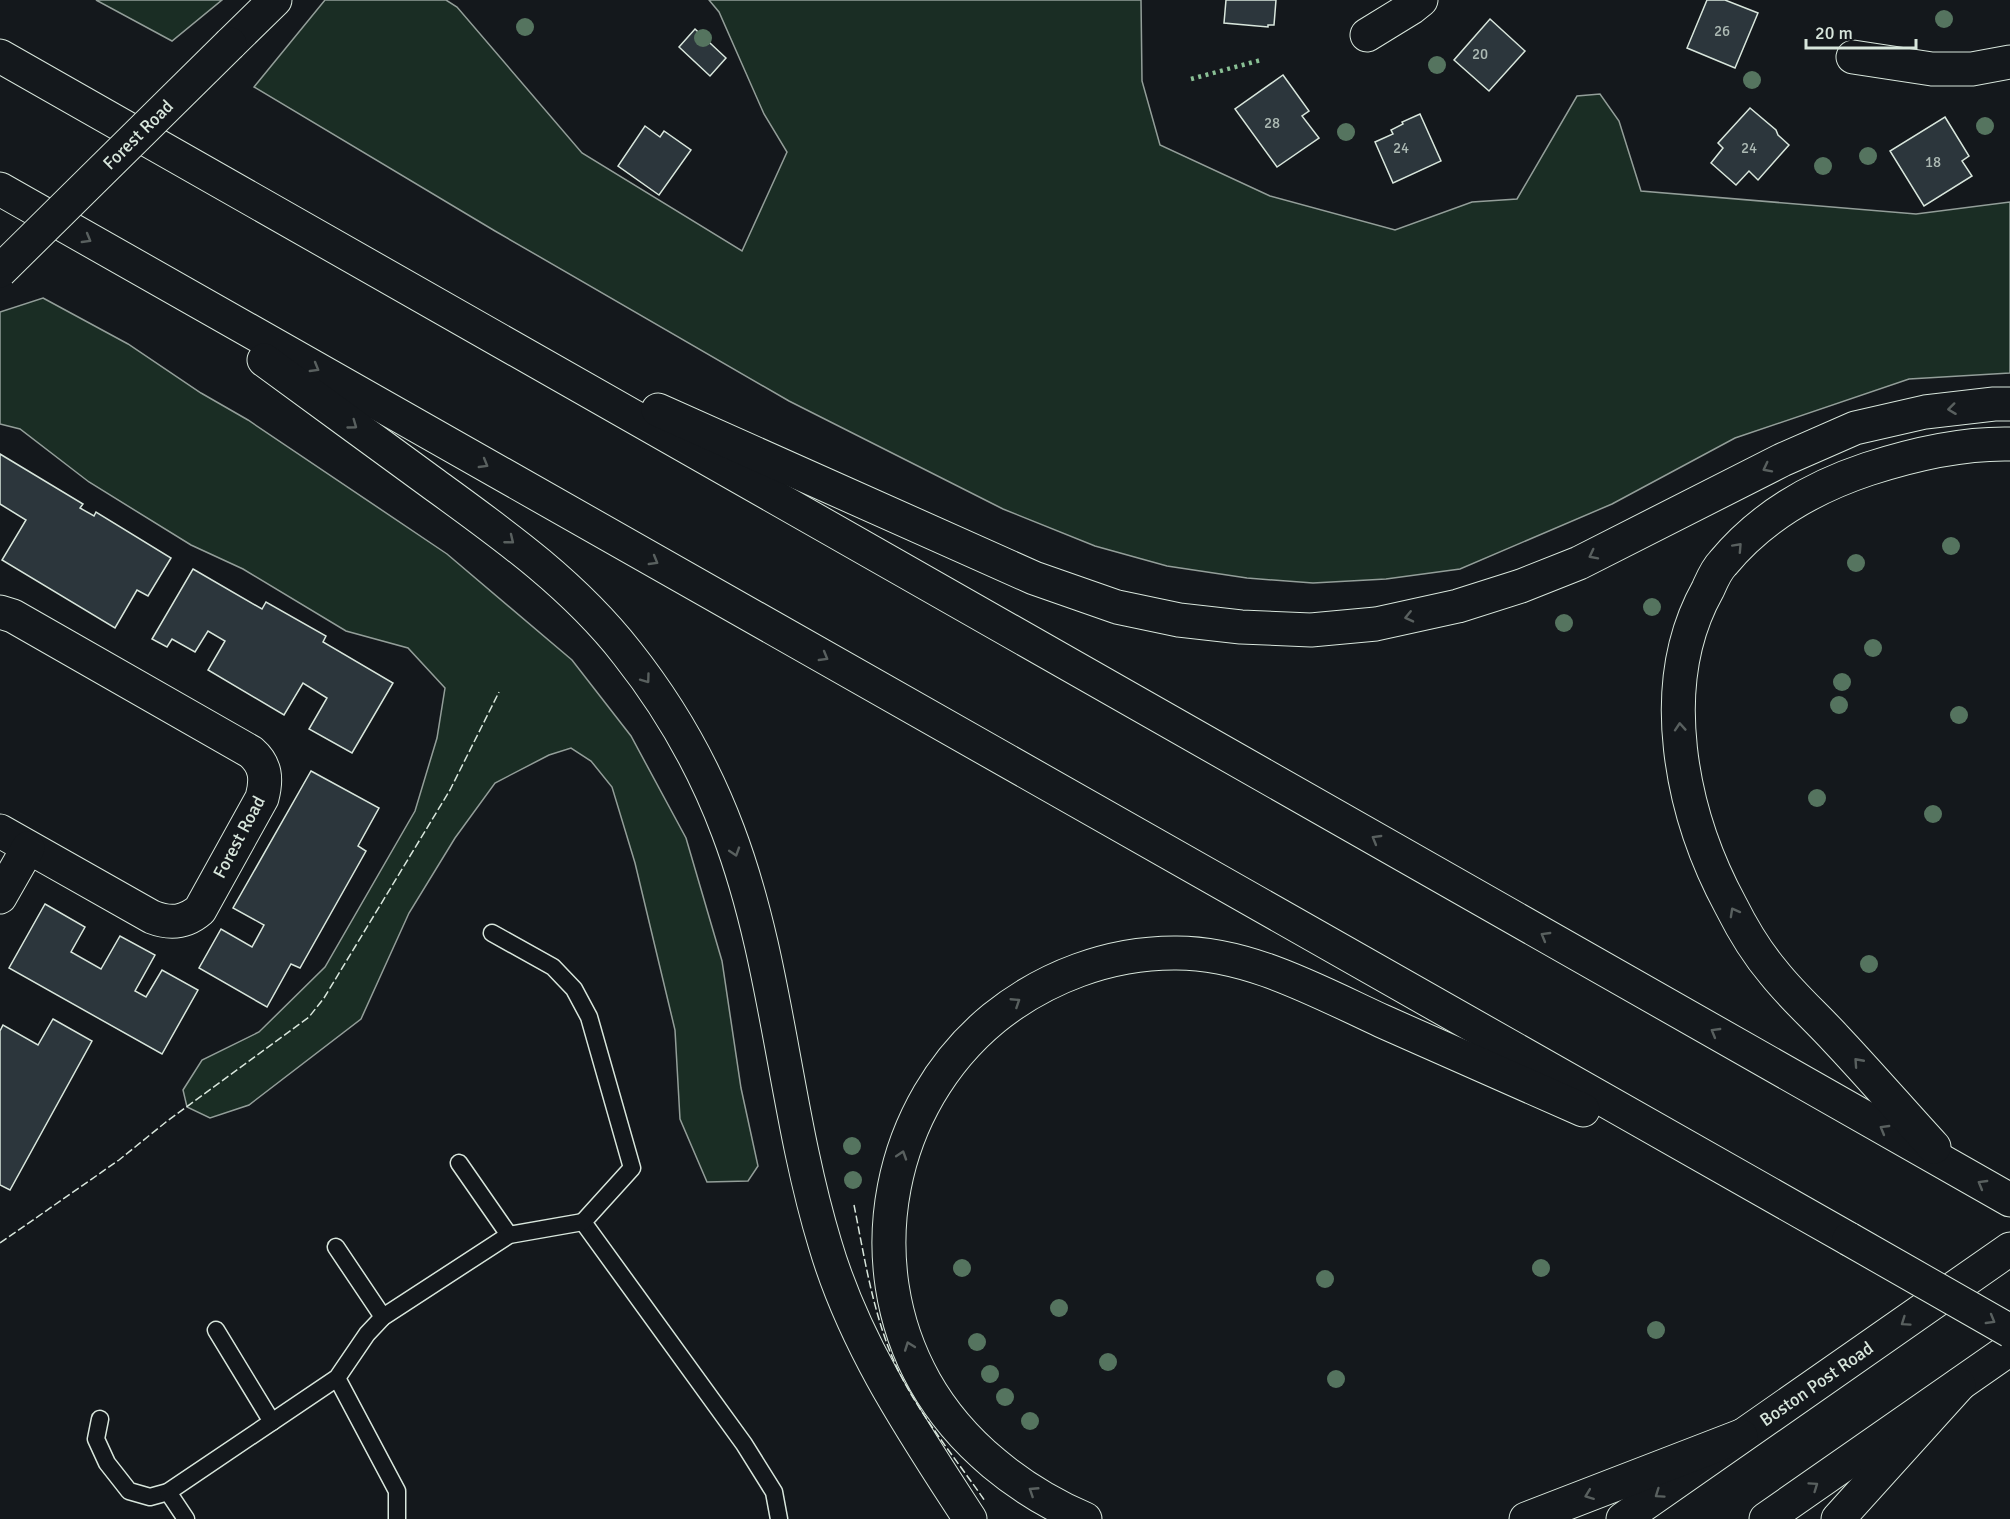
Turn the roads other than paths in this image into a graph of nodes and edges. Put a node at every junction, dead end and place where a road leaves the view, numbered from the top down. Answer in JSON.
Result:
{"nodes":[{"id":1,"x":275,"y":0,"type":"edge"},
{"id":2,"x":1421,"y":0,"type":"edge"},
{"id":3,"x":1367,"y":35,"type":"dead end"},
{"id":4,"x":0,"y":56,"type":"edge"},
{"id":5,"x":1853,"y":57,"type":"dead end"},
{"id":6,"x":2010,"y":62,"type":"edge"},
{"id":7,"x":0,"y":189,"type":"edge"},
{"id":8,"x":136,"y":267,"type":"junction"},
{"id":9,"x":0,"y":271,"type":"edge"},
{"id":10,"x":476,"y":328,"type":"junction"},
{"id":11,"x":2010,"y":404,"type":"edge"},
{"id":12,"x":2010,"y":444,"type":"edge"},
{"id":13,"x":0,"y":612,"type":"edge"},
{"id":14,"x":0,"y":831,"type":"edge"},
{"id":15,"x":28,"y":848,"type":"junction"},
{"id":16,"x":0,"y":897,"type":"edge"},
{"id":17,"x":492,"y":933,"type":"dead end"},
{"id":18,"x":459,"y":1163,"type":"dead end"},
{"id":19,"x":1953,"y":1168,"type":"junction"},
{"id":20,"x":1759,"y":1189,"type":"junction"},
{"id":21,"x":2010,"y":1200,"type":"edge"},
{"id":22,"x":583,"y":1222,"type":"junction"},
{"id":23,"x":509,"y":1235,"type":"junction"},
{"id":24,"x":336,"y":1248,"type":"dead end"},
{"id":25,"x":2010,"y":1249,"type":"edge"},
{"id":26,"x":382,"y":1317,"type":"junction"},
{"id":27,"x":216,"y":1330,"type":"dead end"},
{"id":28,"x":2010,"y":1331,"type":"edge"},
{"id":29,"x":2010,"y":1349,"type":"edge"},
{"id":30,"x":337,"y":1378,"type":"junction"},
{"id":31,"x":1959,"y":1385,"type":"junction"},
{"id":32,"x":100,"y":1419,"type":"dead end"},
{"id":33,"x":272,"y":1422,"type":"junction"},
{"id":34,"x":1741,"y":1436,"type":"junction"},
{"id":35,"x":168,"y":1492,"type":"junction"},
{"id":36,"x":186,"y":1519,"type":"edge"},
{"id":37,"x":397,"y":1519,"type":"edge"},
{"id":38,"x":779,"y":1519,"type":"edge"},
{"id":39,"x":970,"y":1519,"type":"edge"},
{"id":40,"x":1085,"y":1519,"type":"edge"},
{"id":41,"x":1526,"y":1519,"type":"edge"},
{"id":42,"x":1623,"y":1519,"type":"edge"},
{"id":43,"x":1766,"y":1519,"type":"edge"},
{"id":44,"x":1838,"y":1519,"type":"edge"}],
"edges":[{"from":1,"to":9,"type":"main road","name":"Forest Road","bridge":true},
{"from":2,"to":3,"type":"main road"},
{"from":4,"to":10,"type":"main road"},
{"from":5,"to":6,"type":"main road"},
{"from":7,"to":8,"type":"main road","one_way":true},
{"from":8,"to":20,"type":"main road","one_way":true},
{"from":8,"to":39,"type":"main road","one_way":true},
{"from":11,"to":10,"type":"main road","one_way":true},
{"from":19,"to":10,"type":"main road","one_way":true},
{"from":19,"to":12,"type":"main road","one_way":true},
{"from":13,"to":15,"type":"main road","name":"Forest Road"},
{"from":14,"to":15,"type":"main road","name":"Forest Road"},
{"from":15,"to":16,"type":"main road"},
{"from":17,"to":22,"type":"lane"},
{"from":18,"to":23,"type":"lane"},
{"from":21,"to":19,"type":"main road","one_way":true},
{"from":20,"to":28,"type":"main road","one_way":true,"bridge":true},
{"from":40,"to":20,"type":"main road","one_way":true},
{"from":22,"to":23,"type":"lane"},
{"from":22,"to":38,"type":"lane"},
{"from":23,"to":26,"type":"lane"},
{"from":24,"to":26,"type":"lane"},
{"from":25,"to":34,"type":"main road","name":"Boston Post Road","one_way":true},
{"from":26,"to":30,"type":"lane"},
{"from":27,"to":33,"type":"lane"},
{"from":29,"to":31,"type":"main road"},
{"from":30,"to":33,"type":"lane"},
{"from":30,"to":37,"type":"lane"},
{"from":43,"to":31,"type":"main road","one_way":true},
{"from":31,"to":44,"type":"main road"},
{"from":32,"to":35,"type":"lane"},
{"from":33,"to":35,"type":"lane"},
{"from":34,"to":41,"type":"main road","one_way":true},
{"from":34,"to":42,"type":"main road","name":"Boston Post Road","one_way":true},
{"from":35,"to":36,"type":"lane"}]}
